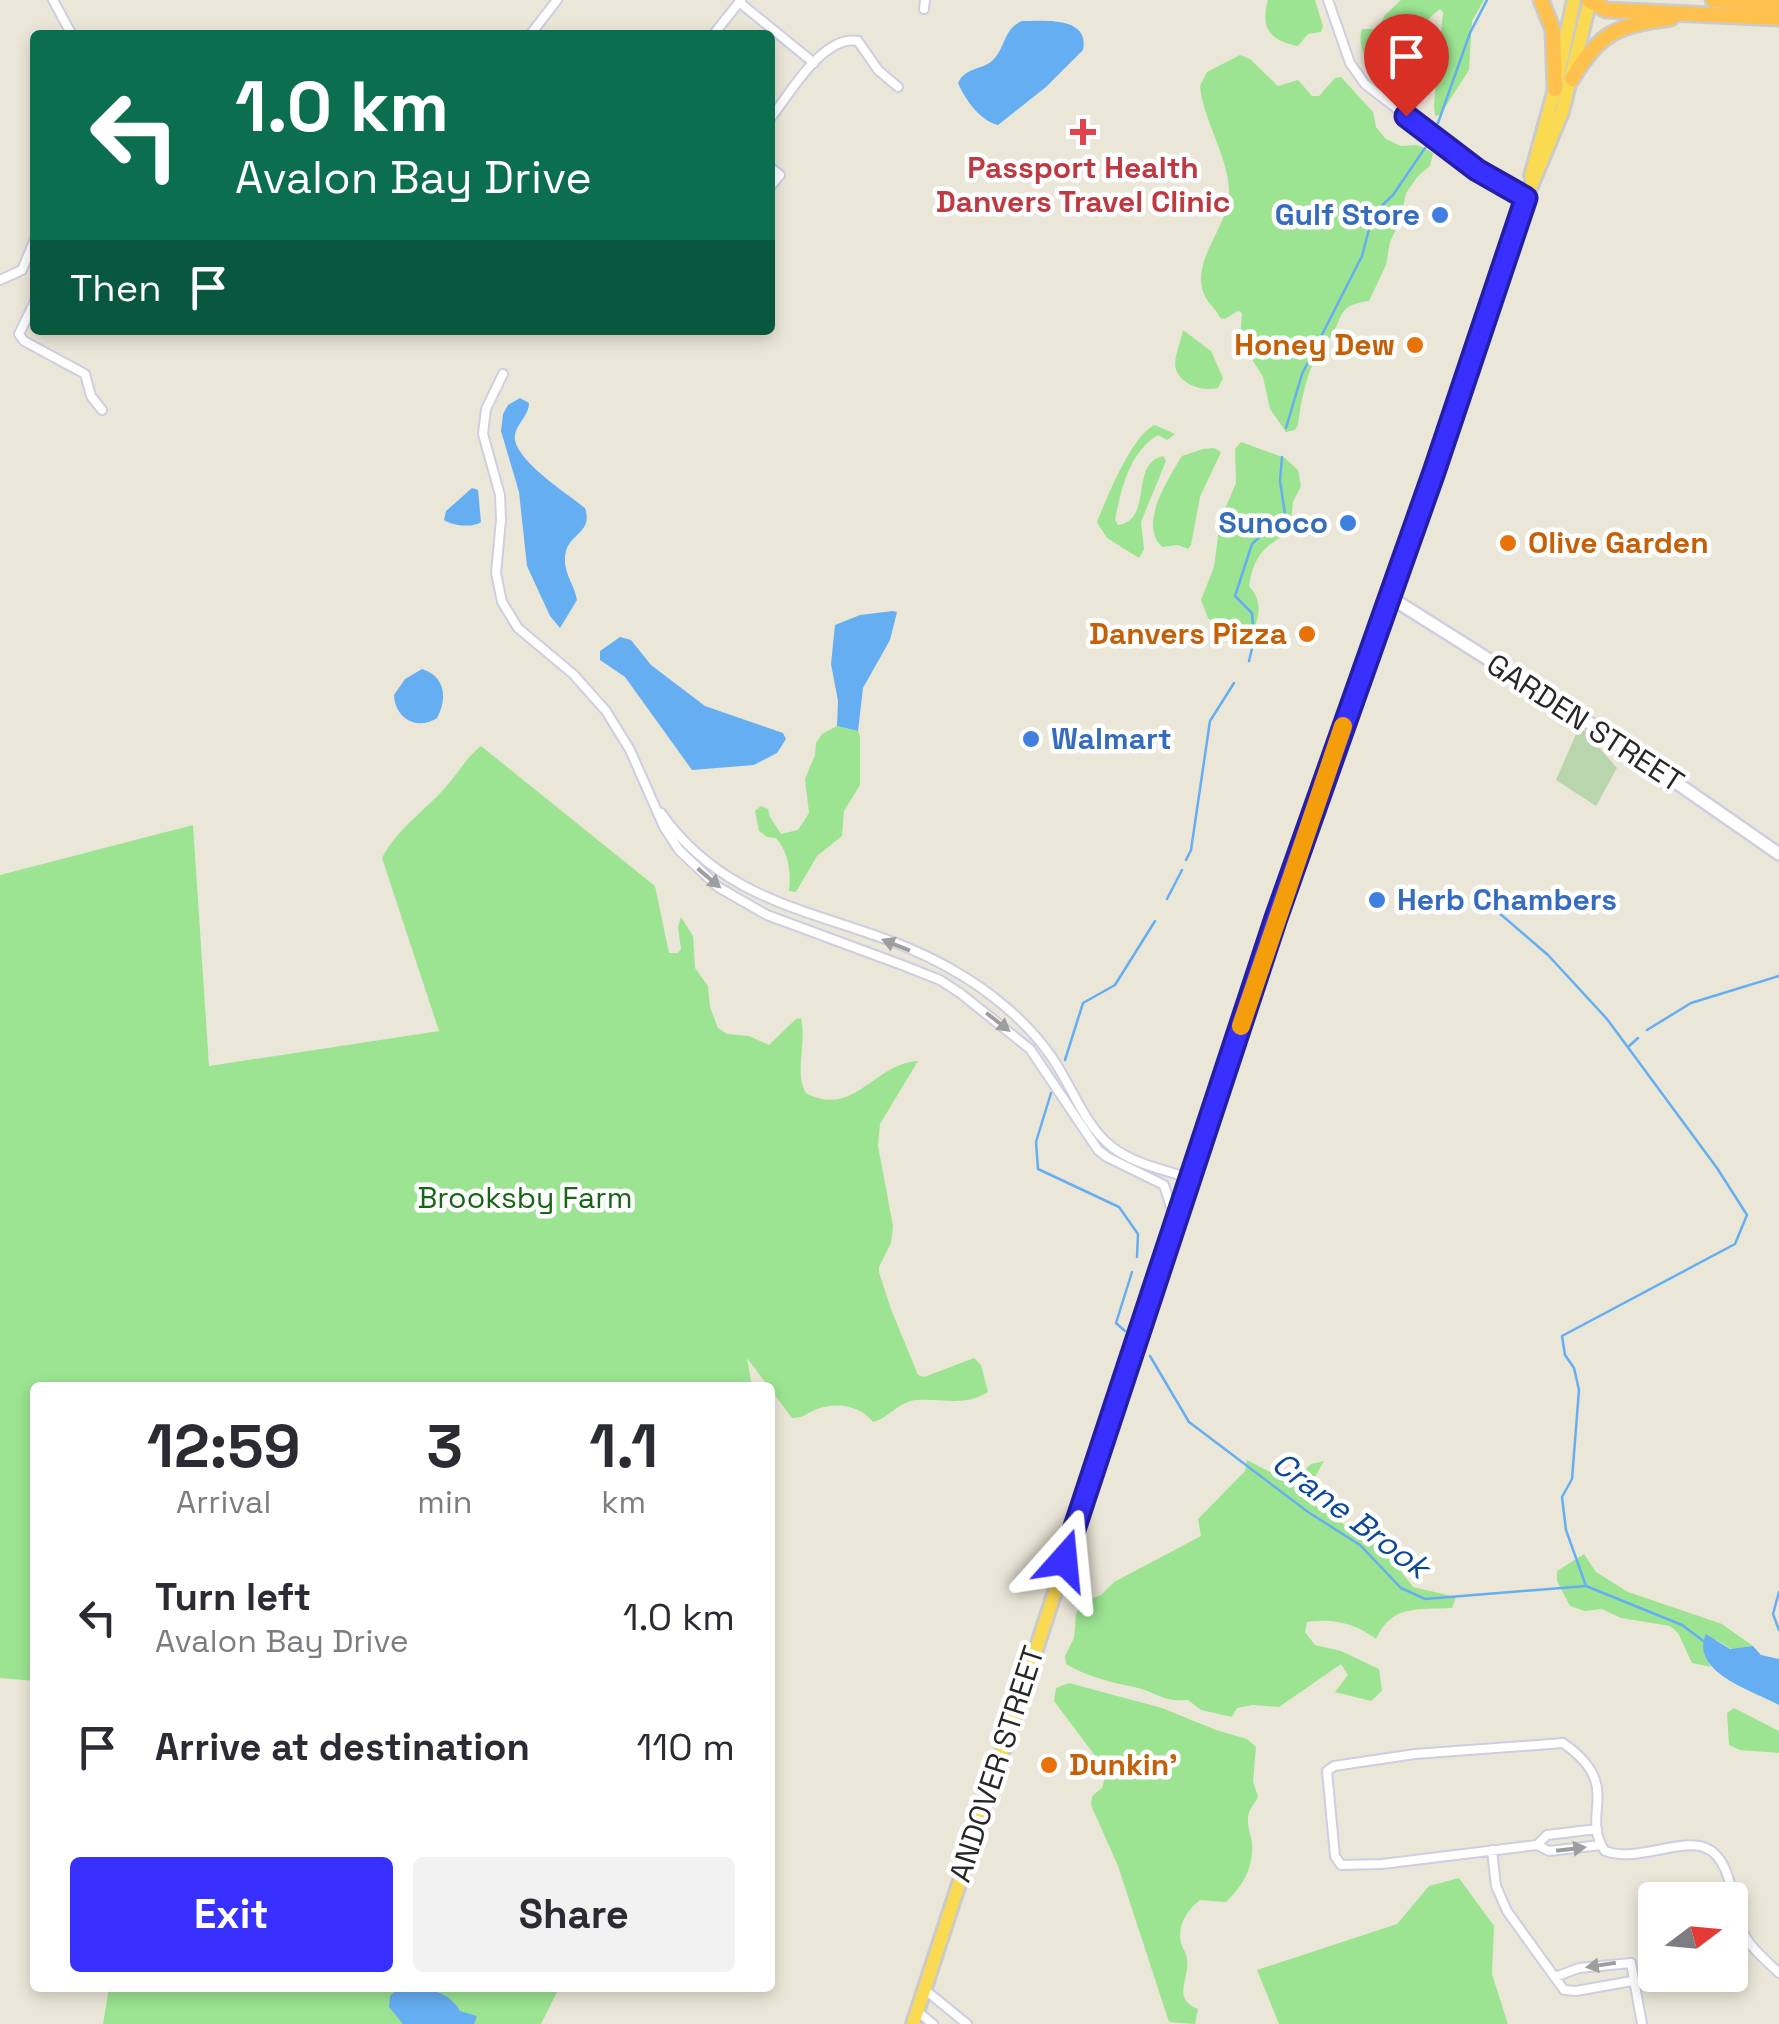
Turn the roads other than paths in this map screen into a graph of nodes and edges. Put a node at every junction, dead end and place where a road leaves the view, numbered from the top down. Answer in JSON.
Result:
{"nodes":[{"id":1,"x":53,"y":0,"type":"edge"},
{"id":2,"x":557,"y":0,"type":"edge"},
{"id":3,"x":1328,"y":0,"type":"edge"},
{"id":4,"x":1542,"y":0,"type":"edge"},
{"id":5,"x":1574,"y":0,"type":"edge"},
{"id":6,"x":1590,"y":0,"type":"edge"},
{"id":7,"x":1713,"y":0,"type":"edge"},
{"id":8,"x":740,"y":1,"type":"edge"},
{"id":9,"x":1779,"y":4,"type":"edge"},
{"id":10,"x":1700,"y":14,"type":"junction"},
{"id":11,"x":1779,"y":18,"type":"edge"},
{"id":12,"x":69,"y":30,"type":"edge"},
{"id":13,"x":534,"y":30,"type":"edge"},
{"id":14,"x":717,"y":30,"type":"edge"},
{"id":15,"x":774,"y":30,"type":"edge"},
{"id":16,"x":775,"y":31,"type":"edge"},
{"id":17,"x":814,"y":64,"type":"junction"},
{"id":18,"x":1572,"y":79,"type":"junction"},
{"id":19,"x":898,"y":87,"type":"dead end"},
{"id":20,"x":1555,"y":89,"type":"junction"},
{"id":21,"x":775,"y":113,"type":"edge"},
{"id":22,"x":1526,"y":198,"type":"junction"},
{"id":23,"x":30,"y":252,"type":"edge"},
{"id":24,"x":0,"y":280,"type":"edge"},
{"id":25,"x":30,"y":311,"type":"edge"},
{"id":26,"x":503,"y":374,"type":"dead end"},
{"id":27,"x":102,"y":410,"type":"dead end"},
{"id":28,"x":1388,"y":596,"type":"junction"},
{"id":29,"x":653,"y":801,"type":"junction"},
{"id":30,"x":1779,"y":854,"type":"edge"},
{"id":31,"x":1190,"y":1178,"type":"junction"},
{"id":32,"x":1174,"y":1226,"type":"junction"},
{"id":33,"x":1597,"y":1829,"type":"junction"},
{"id":34,"x":1537,"y":1845,"type":"junction"},
{"id":35,"x":1600,"y":1845,"type":"junction"},
{"id":36,"x":1492,"y":1850,"type":"junction"},
{"id":37,"x":1779,"y":1973,"type":"edge"},
{"id":38,"x":1555,"y":1977,"type":"junction"},
{"id":39,"x":1632,"y":1981,"type":"junction"},
{"id":40,"x":924,"y":1989,"type":"junction"},
{"id":41,"x":915,"y":2018,"type":"edge"},
{"id":42,"x":934,"y":2024,"type":"edge"},
{"id":43,"x":966,"y":2024,"type":"edge"},
{"id":44,"x":1642,"y":2024,"type":"edge"}],
"edges":[{"from":1,"to":12,"type":"street"},
{"from":2,"to":13,"type":"street"},
{"from":3,"to":22,"type":"street"},
{"from":4,"to":20,"type":"highway"},
{"from":5,"to":20,"type":"highway","name":"ANDOVER STREET"},
{"from":6,"to":10,"type":"highway"},
{"from":6,"to":18,"type":"highway","name":"ANDOVER STREET"},
{"from":7,"to":9,"type":"highway"},
{"from":8,"to":14,"type":"street"},
{"from":8,"to":15,"type":"street"},
{"from":10,"to":11,"type":"highway"},
{"from":10,"to":18,"type":"highway"},
{"from":16,"to":17,"type":"street"},
{"from":17,"to":19,"type":"street"},
{"from":17,"to":21,"type":"street"},
{"from":18,"to":22,"type":"highway","name":"ANDOVER STREET"},
{"from":20,"to":22,"type":"highway","name":"ANDOVER STREET"},
{"from":22,"to":28,"type":"highway","name":"ANDOVER STREET"},
{"from":23,"to":24,"type":"street"},
{"from":25,"to":27,"type":"street"},
{"from":26,"to":29,"type":"street"},
{"from":28,"to":30,"type":"main road","name":"GARDEN STREET"},
{"from":28,"to":31,"type":"highway","name":"ANDOVER STREET"},
{"from":31,"to":29,"type":"street","one_way":true},
{"from":29,"to":32,"type":"street","one_way":true},
{"from":31,"to":32,"type":"highway","name":"ANDOVER STREET"},
{"from":32,"to":40,"type":"highway","name":"ANDOVER STREET"},
{"from":33,"to":34,"type":"street"},
{"from":33,"to":35,"type":"street"},
{"from":33,"to":36,"type":"street"},
{"from":34,"to":35,"type":"street","one_way":true},
{"from":34,"to":36,"type":"street"},
{"from":35,"to":37,"type":"street"},
{"from":36,"to":38,"type":"street"},
{"from":38,"to":39,"type":"street"},
{"from":39,"to":38,"type":"street","one_way":true},
{"from":39,"to":44,"type":"street"},
{"from":40,"to":41,"type":"highway","name":"ANDOVER STREET"},
{"from":40,"to":43,"type":"street"},
{"from":41,"to":42,"type":"street"}]}
